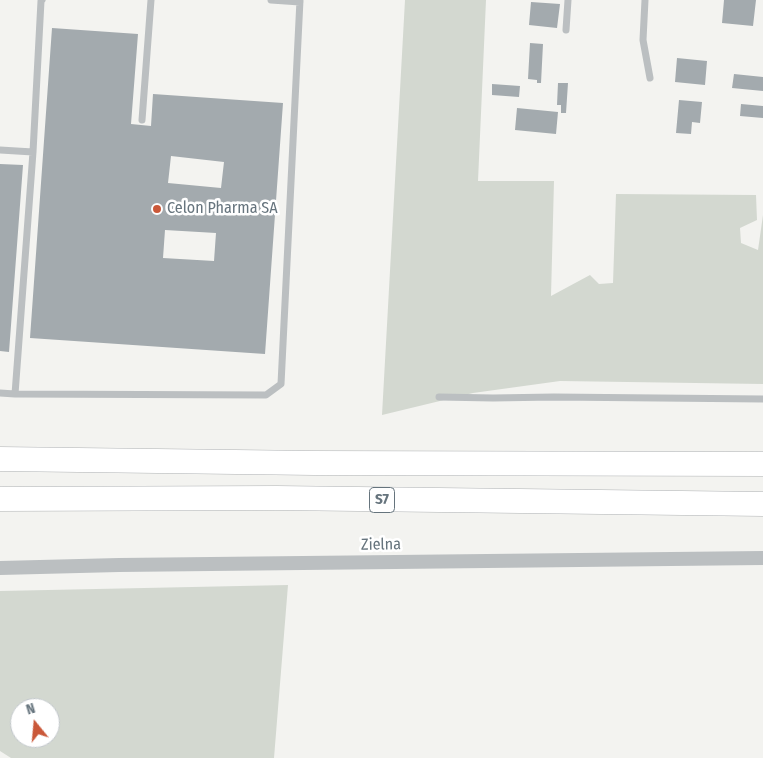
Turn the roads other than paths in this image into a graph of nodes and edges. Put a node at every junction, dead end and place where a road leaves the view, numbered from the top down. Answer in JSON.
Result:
{"nodes":[{"id":1,"x":42,"y":0,"type":"edge"},
{"id":2,"x":151,"y":0,"type":"edge"},
{"id":3,"x":271,"y":0,"type":"edge"},
{"id":4,"x":568,"y":0,"type":"edge"},
{"id":5,"x":646,"y":0,"type":"edge"},
{"id":6,"x":300,"y":1,"type":"edge"},
{"id":7,"x":566,"y":30,"type":"dead end"},
{"id":8,"x":650,"y":78,"type":"dead end"},
{"id":9,"x":142,"y":120,"type":"dead end"},
{"id":10,"x":0,"y":150,"type":"edge"},
{"id":11,"x":33,"y":152,"type":"junction"},
{"id":12,"x":0,"y":393,"type":"edge"},
{"id":13,"x":14,"y":394,"type":"junction"},
{"id":14,"x":439,"y":397,"type":"dead end"},
{"id":15,"x":763,"y":398,"type":"edge"},
{"id":16,"x":0,"y":459,"type":"edge"},
{"id":17,"x":763,"y":464,"type":"edge"},
{"id":18,"x":0,"y":499,"type":"edge"},
{"id":19,"x":763,"y":504,"type":"edge"},
{"id":20,"x":763,"y":558,"type":"edge"},
{"id":21,"x":0,"y":568,"type":"edge"}],
"edges":[{"from":1,"to":11,"type":"lane"},
{"from":2,"to":9,"type":"lane"},
{"from":3,"to":6,"type":"lane"},
{"from":4,"to":7,"type":"lane"},
{"from":5,"to":8,"type":"lane"},
{"from":6,"to":13,"type":"lane"},
{"from":10,"to":11,"type":"lane"},
{"from":11,"to":13,"type":"lane"},
{"from":12,"to":13,"type":"lane"},
{"from":14,"to":15,"type":"lane"},
{"from":16,"to":17,"type":"highway","number":"S7"},
{"from":18,"to":19,"type":"highway","number":"S7"},
{"from":20,"to":21,"type":"street","name":"Zielna"}]}
